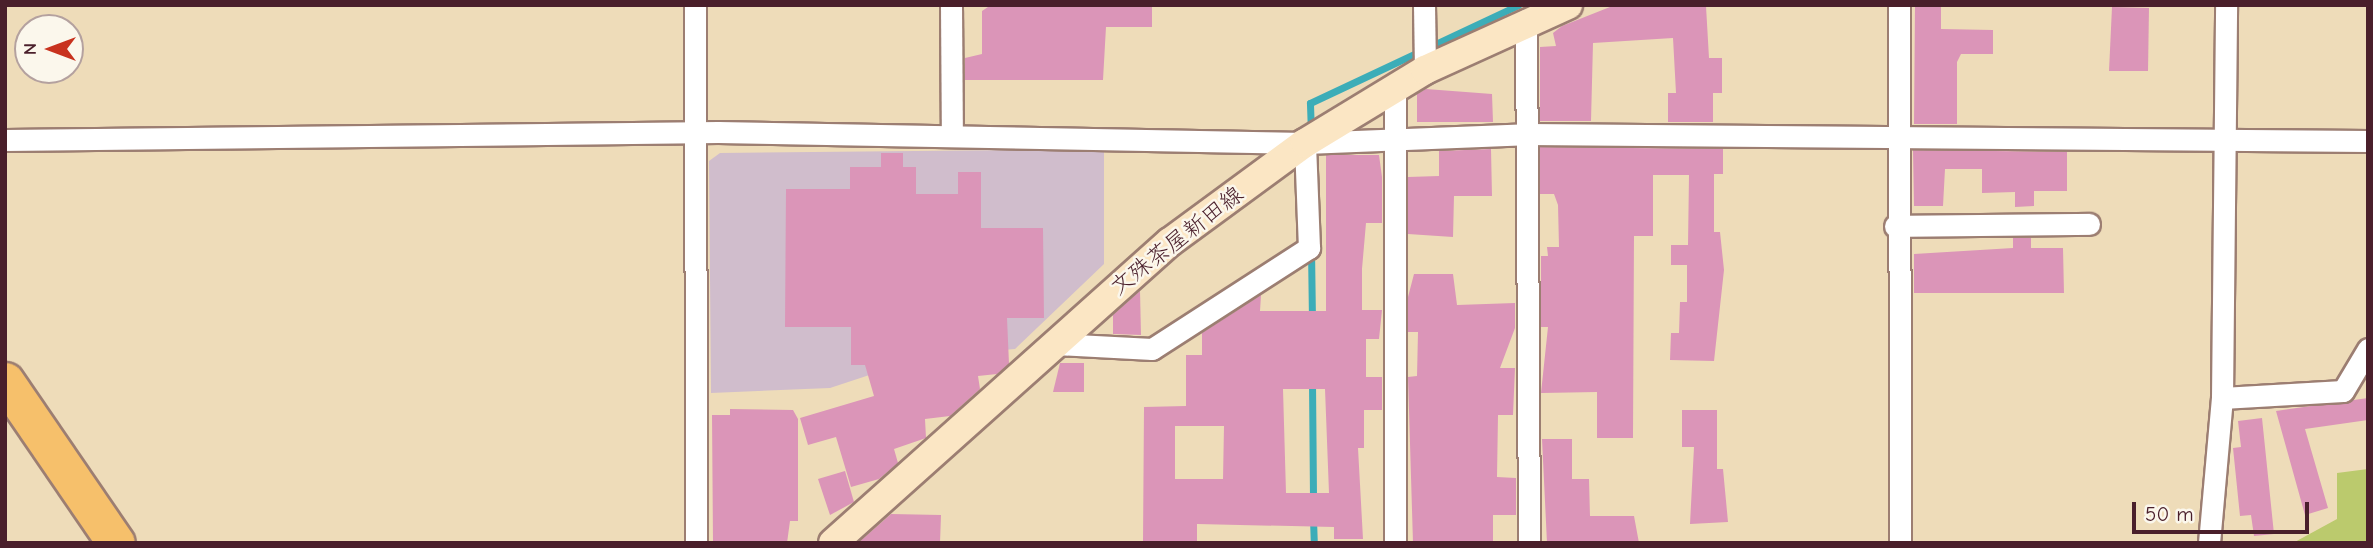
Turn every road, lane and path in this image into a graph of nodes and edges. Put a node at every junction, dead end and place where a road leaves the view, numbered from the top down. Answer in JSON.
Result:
{"nodes":[{"id":1,"x":695,"y":5,"type":"edge"},
{"id":2,"x":951,"y":5,"type":"edge"},
{"id":3,"x":1424,"y":5,"type":"edge"},
{"id":4,"x":1899,"y":5,"type":"edge"},
{"id":5,"x":2226,"y":5,"type":"edge"},
{"id":6,"x":1560,"y":7,"type":"edge"},
{"id":7,"x":1526,"y":20,"type":"junction"},
{"id":8,"x":1425,"y":69,"type":"junction"},
{"id":9,"x":1395,"y":89,"type":"junction"},
{"id":10,"x":698,"y":134,"type":"junction"},
{"id":11,"x":952,"y":134,"type":"junction"},
{"id":12,"x":1527,"y":134,"type":"junction"},
{"id":13,"x":1397,"y":138,"type":"junction"},
{"id":14,"x":1896,"y":139,"type":"junction"},
{"id":15,"x":5,"y":140,"type":"edge"},
{"id":16,"x":2222,"y":141,"type":"junction"},
{"id":17,"x":2368,"y":141,"type":"edge"},
{"id":18,"x":1305,"y":143,"type":"junction"},
{"id":19,"x":2089,"y":224,"type":"dead end"},
{"id":20,"x":1895,"y":226,"type":"junction"},
{"id":21,"x":1056,"y":345,"type":"junction"},
{"id":22,"x":2368,"y":349,"type":"edge"},
{"id":23,"x":5,"y":381,"type":"edge"},
{"id":24,"x":2222,"y":398,"type":"junction"},
{"id":25,"x":116,"y":543,"type":"edge"},
{"id":26,"x":696,"y":543,"type":"edge"},
{"id":27,"x":832,"y":543,"type":"edge"},
{"id":28,"x":1395,"y":543,"type":"edge"},
{"id":29,"x":1529,"y":543,"type":"edge"},
{"id":30,"x":1900,"y":543,"type":"edge"},
{"id":31,"x":2209,"y":543,"type":"edge"}],
"edges":[{"from":1,"to":10,"type":"street"},
{"from":2,"to":11,"type":"street"},
{"from":3,"to":8,"type":"street"},
{"from":4,"to":14,"type":"street"},
{"from":5,"to":16,"type":"street"},
{"from":6,"to":7,"type":"main road","name":"文殊茶屋新田線"},
{"from":7,"to":8,"type":"main road","name":"文殊茶屋新田線"},
{"from":7,"to":12,"type":"street"},
{"from":8,"to":9,"type":"main road","name":"文殊茶屋新田線"},
{"from":9,"to":13,"type":"street"},
{"from":9,"to":18,"type":"main road","name":"文殊茶屋新田線"},
{"from":10,"to":11,"type":"street"},
{"from":10,"to":15,"type":"street"},
{"from":10,"to":26,"type":"street"},
{"from":11,"to":18,"type":"street"},
{"from":12,"to":13,"type":"street"},
{"from":12,"to":14,"type":"street"},
{"from":12,"to":29,"type":"street"},
{"from":13,"to":18,"type":"street"},
{"from":13,"to":28,"type":"street"},
{"from":14,"to":16,"type":"street"},
{"from":14,"to":20,"type":"street"},
{"from":16,"to":17,"type":"street"},
{"from":16,"to":24,"type":"street"},
{"from":18,"to":21,"type":"main road","name":"文殊茶屋新田線"},
{"from":18,"to":21,"type":"street"},
{"from":19,"to":20,"type":"street"},
{"from":20,"to":30,"type":"street"},
{"from":21,"to":27,"type":"main road","name":"文殊茶屋新田線"},
{"from":22,"to":24,"type":"street"},
{"from":23,"to":25,"type":"highway"},
{"from":24,"to":31,"type":"street"}]}
